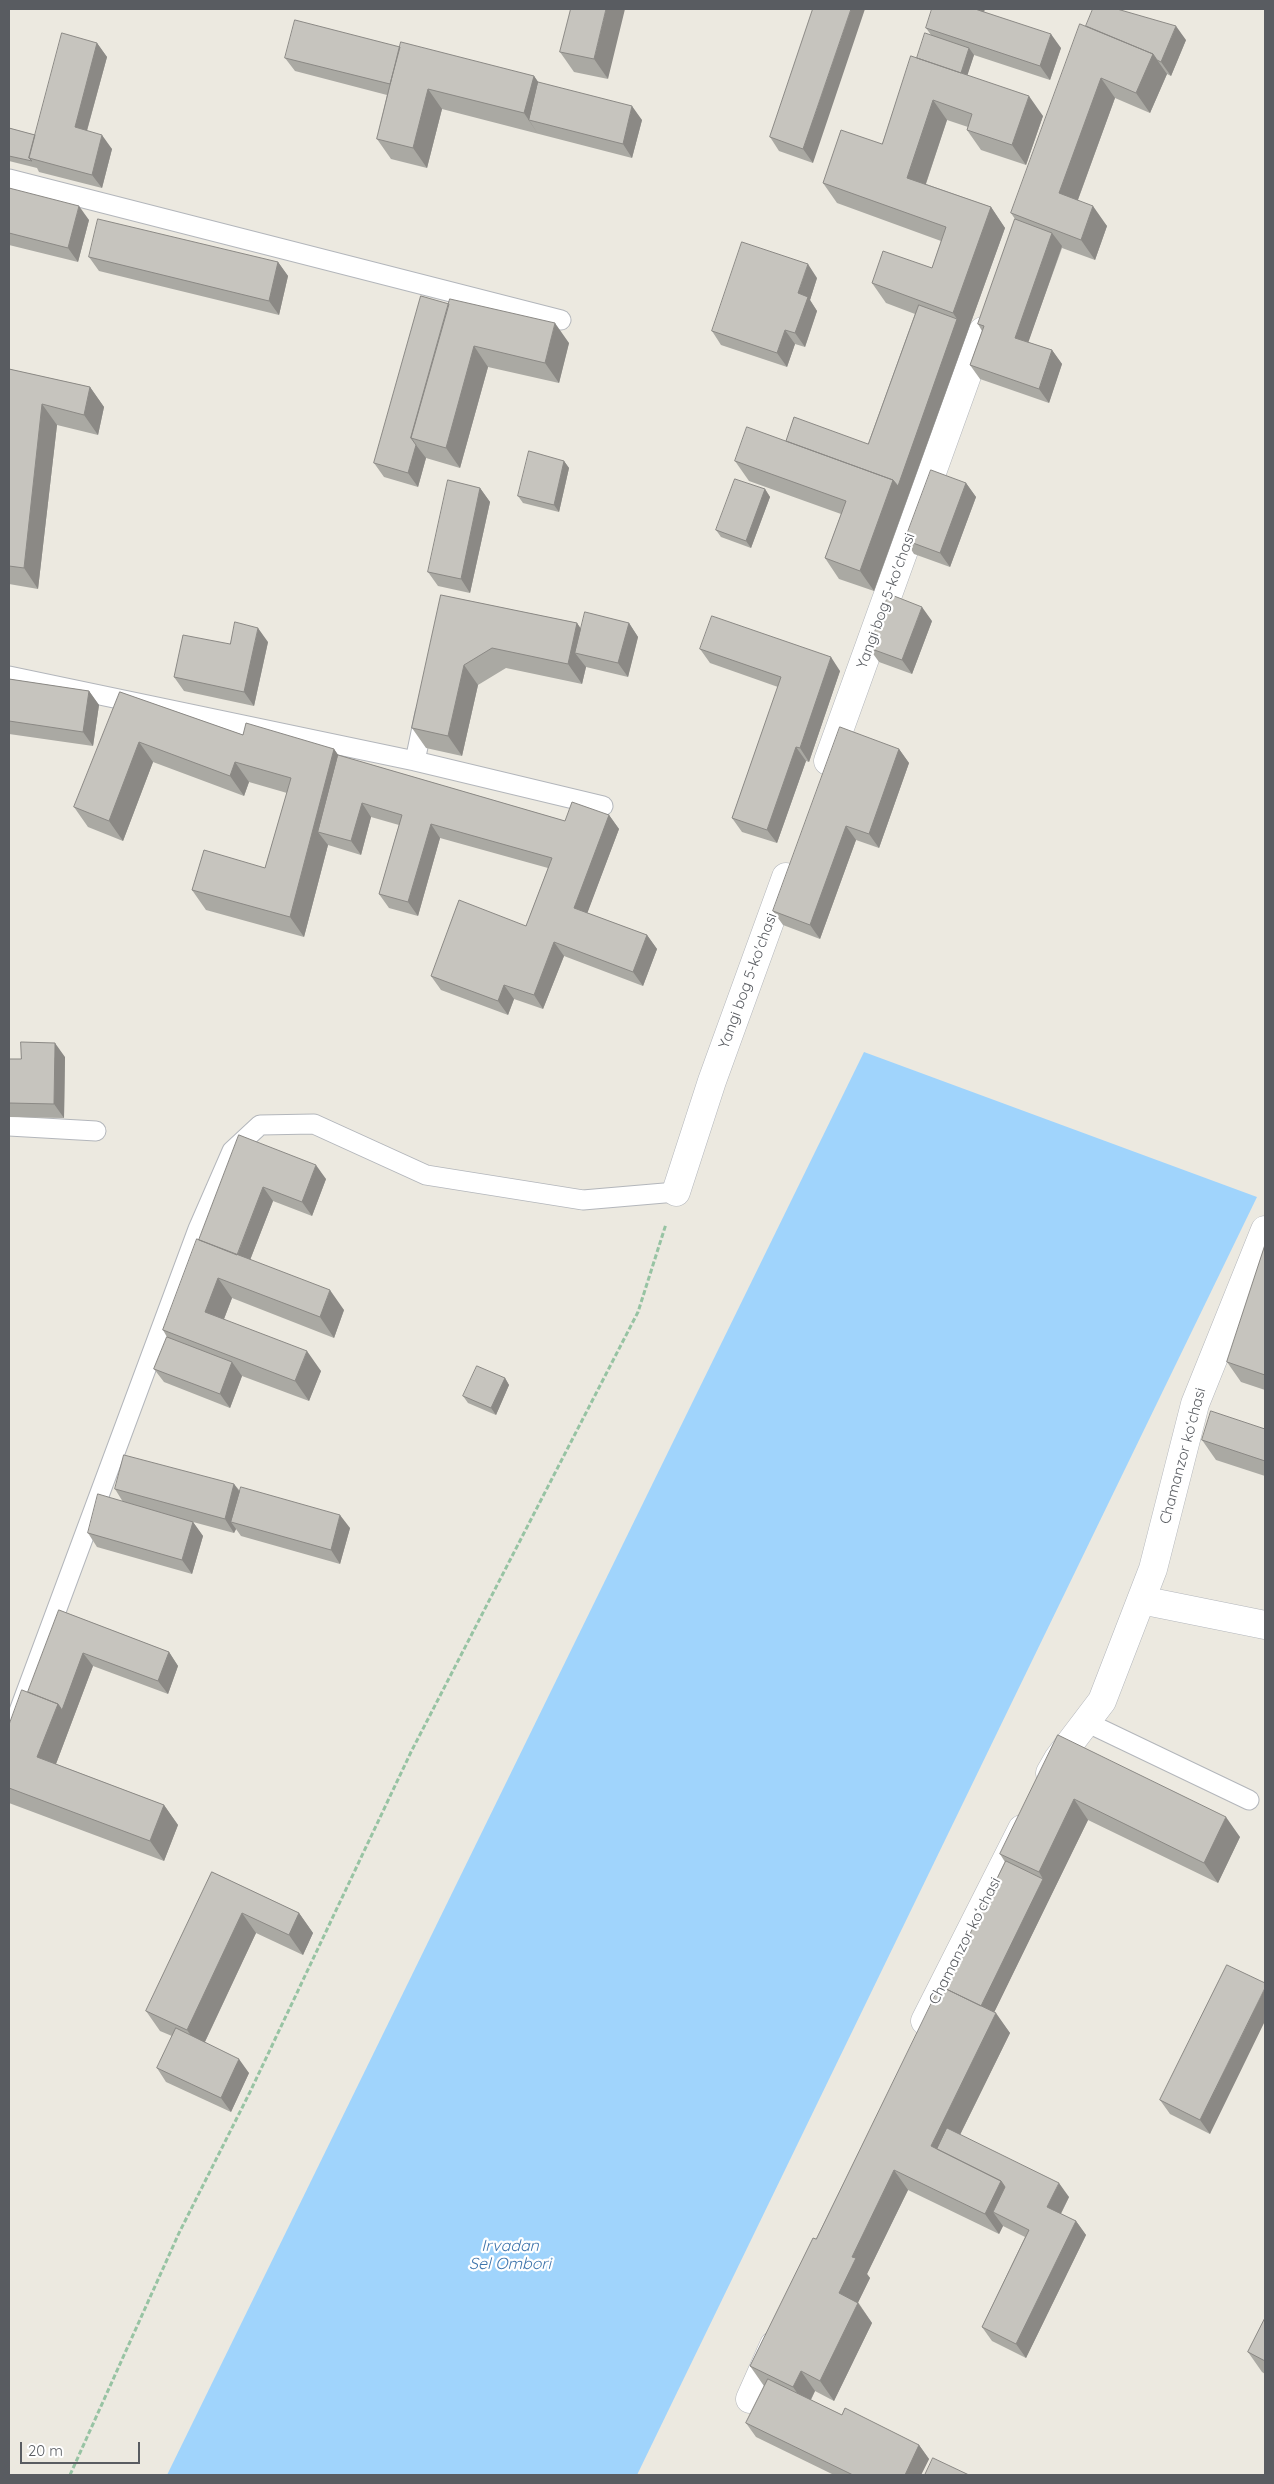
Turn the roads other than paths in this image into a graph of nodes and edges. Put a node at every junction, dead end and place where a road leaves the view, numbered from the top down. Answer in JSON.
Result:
{"nodes":[{"id":1,"x":9,"y":179,"type":"edge"},
{"id":2,"x":992,"y":307,"type":"edge"},
{"id":3,"x":561,"y":320,"type":"dead end"},
{"id":4,"x":9,"y":676,"type":"edge"},
{"id":5,"x":429,"y":693,"type":"edge"},
{"id":6,"x":414,"y":761,"type":"junction"},
{"id":7,"x":820,"y":783,"type":"edge"},
{"id":8,"x":604,"y":806,"type":"dead end"},
{"id":9,"x":793,"y":858,"type":"edge"},
{"id":10,"x":9,"y":1126,"type":"edge"},
{"id":11,"x":96,"y":1131,"type":"dead end"},
{"id":12,"x":676,"y":1192,"type":"joint"},
{"id":13,"x":1265,"y":1230,"type":"edge"},
{"id":14,"x":1141,"y":1600,"type":"junction"},
{"id":15,"x":1265,"y":1625,"type":"edge"},
{"id":16,"x":1086,"y":1722,"type":"junction"},
{"id":17,"x":9,"y":1738,"type":"edge"},
{"id":18,"x":1249,"y":1800,"type":"dead end"},
{"id":19,"x":915,"y":2040,"type":"edge"},
{"id":20,"x":787,"y":2318,"type":"edge"},
{"id":21,"x":750,"y":2399,"type":"dead end"}],
"edges":[{"from":1,"to":3,"type":"lane"},
{"from":2,"to":7,"type":"street","name":"Yangi bog 5-koʼchasi"},
{"from":4,"to":6,"type":"lane"},
{"from":5,"to":6,"type":"lane"},
{"from":6,"to":8,"type":"lane"},
{"from":9,"to":12,"type":"street","name":"Yangi bog 5-koʼchasi"},
{"from":10,"to":11,"type":"lane"},
{"from":12,"to":17,"type":"lane"},
{"from":13,"to":14,"type":"street","name":"Chamanzor koʻchasi"},
{"from":14,"to":15,"type":"street"},
{"from":14,"to":16,"type":"street","name":"Chamanzor koʻchasi"},
{"from":16,"to":18,"type":"lane"},
{"from":16,"to":19,"type":"street","name":"Chamanzor koʻchasi"},
{"from":20,"to":21,"type":"street"}]}
